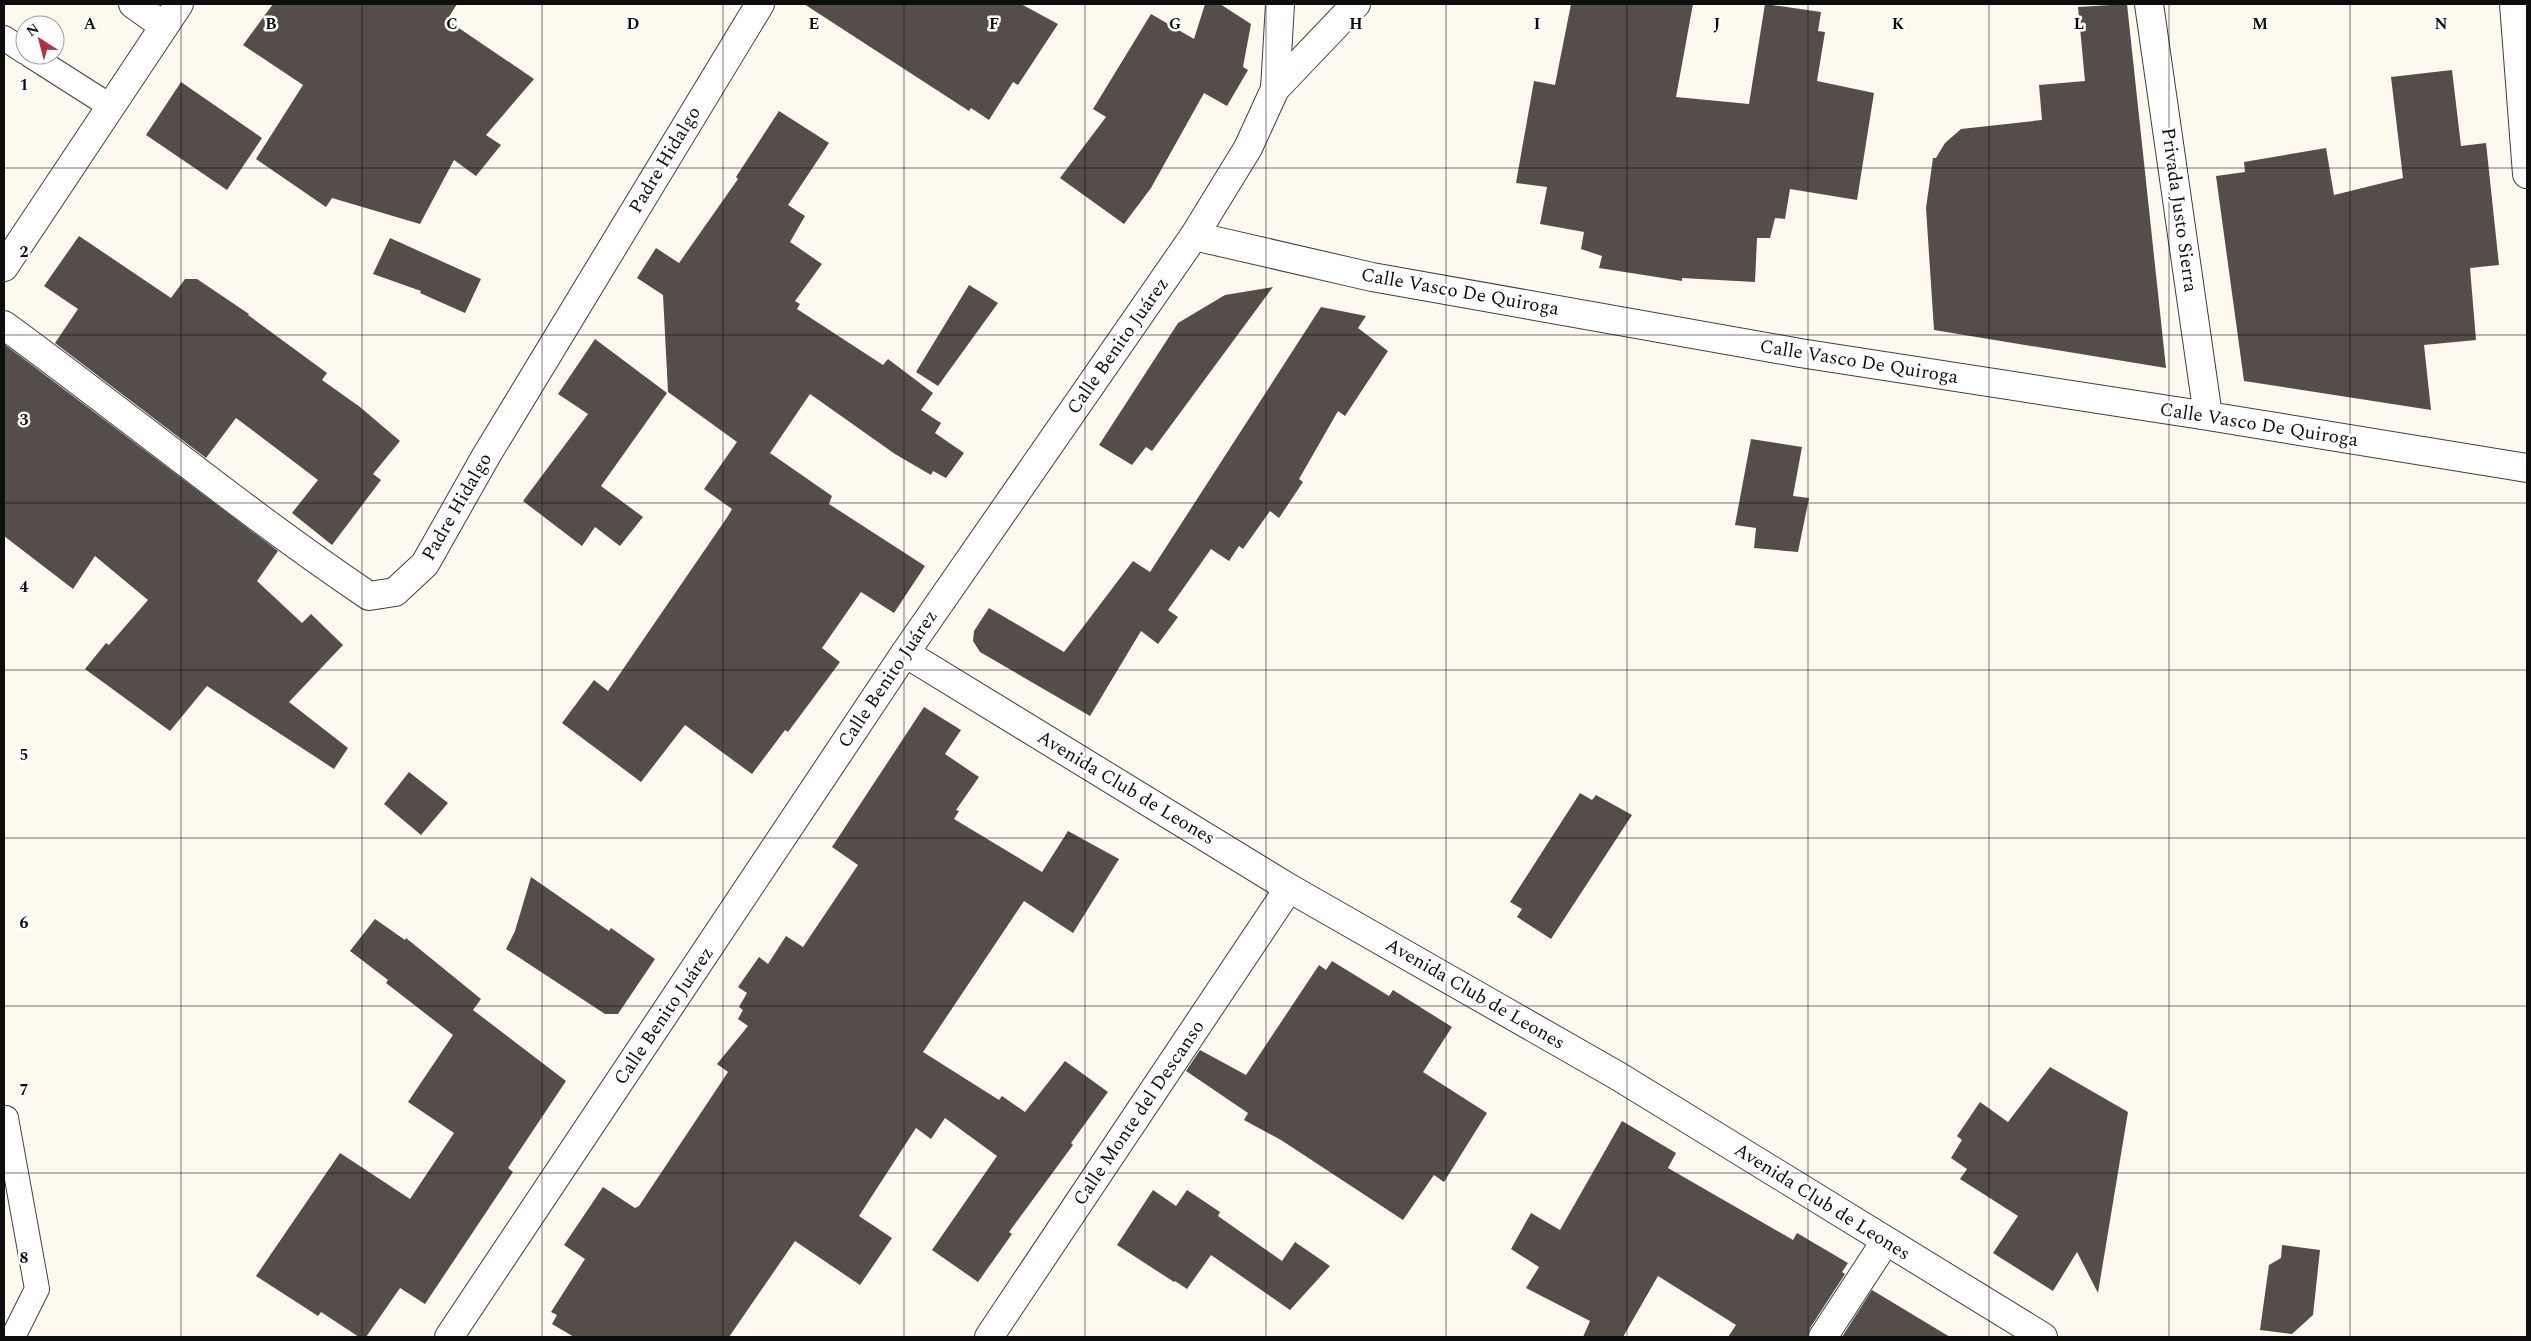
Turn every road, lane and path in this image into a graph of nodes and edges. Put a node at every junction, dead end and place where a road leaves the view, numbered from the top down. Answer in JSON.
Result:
{"nodes":[{"id":1,"x":133,"y":4,"type":"edge"},
{"id":2,"x":760,"y":4,"type":"edge"},
{"id":3,"x":1280,"y":4,"type":"edge"},
{"id":4,"x":1356,"y":4,"type":"edge"},
{"id":5,"x":2149,"y":4,"type":"edge"},
{"id":6,"x":2514,"y":4,"type":"edge"},
{"id":7,"x":171,"y":15,"type":"edge"},
{"id":8,"x":4,"y":38,"type":"edge"},
{"id":9,"x":15,"y":45,"type":"edge"},
{"id":10,"x":46,"y":65,"type":"edge"},
{"id":11,"x":1275,"y":89,"type":"junction"},
{"id":12,"x":110,"y":106,"type":"junction"},
{"id":13,"x":2527,"y":174,"type":"edge"},
{"id":14,"x":1194,"y":236,"type":"junction"},
{"id":15,"x":4,"y":266,"type":"edge"},
{"id":16,"x":4,"y":325,"type":"edge"},
{"id":17,"x":2208,"y":416,"type":"junction"},
{"id":18,"x":2527,"y":468,"type":"edge"},
{"id":19,"x":905,"y":653,"type":"junction"},
{"id":20,"x":1289,"y":888,"type":"junction"},
{"id":21,"x":6,"y":1118,"type":"dead end"},
{"id":22,"x":1885,"y":1242,"type":"junction"},
{"id":23,"x":13,"y":1337,"type":"edge"},
{"id":24,"x":449,"y":1337,"type":"edge"},
{"id":25,"x":989,"y":1337,"type":"edge"},
{"id":26,"x":1823,"y":1337,"type":"edge"},
{"id":27,"x":2043,"y":1337,"type":"edge"}],
"edges":[{"from":1,"to":7,"type":"street"},
{"from":2,"to":16,"type":"street","name":"Padre Hidalgo"},
{"from":3,"to":11,"type":"street","name":"Calle Benito Juárez"},
{"from":4,"to":11,"type":"street"},
{"from":5,"to":17,"type":"street","name":"Privada Justo Sierra"},
{"from":6,"to":13,"type":"street"},
{"from":7,"to":12,"type":"street"},
{"from":8,"to":9,"type":"lane"},
{"from":10,"to":12,"type":"lane"},
{"from":11,"to":14,"type":"street","name":"Calle Benito Juárez"},
{"from":12,"to":15,"type":"street"},
{"from":14,"to":17,"type":"street","name":"Calle Vasco De Quiroga"},
{"from":14,"to":19,"type":"street","name":"Calle Benito Juárez"},
{"from":17,"to":18,"type":"street","name":"Calle Vasco De Quiroga"},
{"from":19,"to":20,"type":"street","name":"Avenida Club de Leones"},
{"from":19,"to":24,"type":"street","name":"Calle Benito Juárez"},
{"from":20,"to":22,"type":"street","name":"Avenida Club de Leones"},
{"from":20,"to":25,"type":"street","name":"Calle Monte del Descanso"},
{"from":21,"to":23,"type":"lane"},
{"from":22,"to":26,"type":"street"},
{"from":22,"to":27,"type":"street","name":"Avenida Club de Leones"}]}
